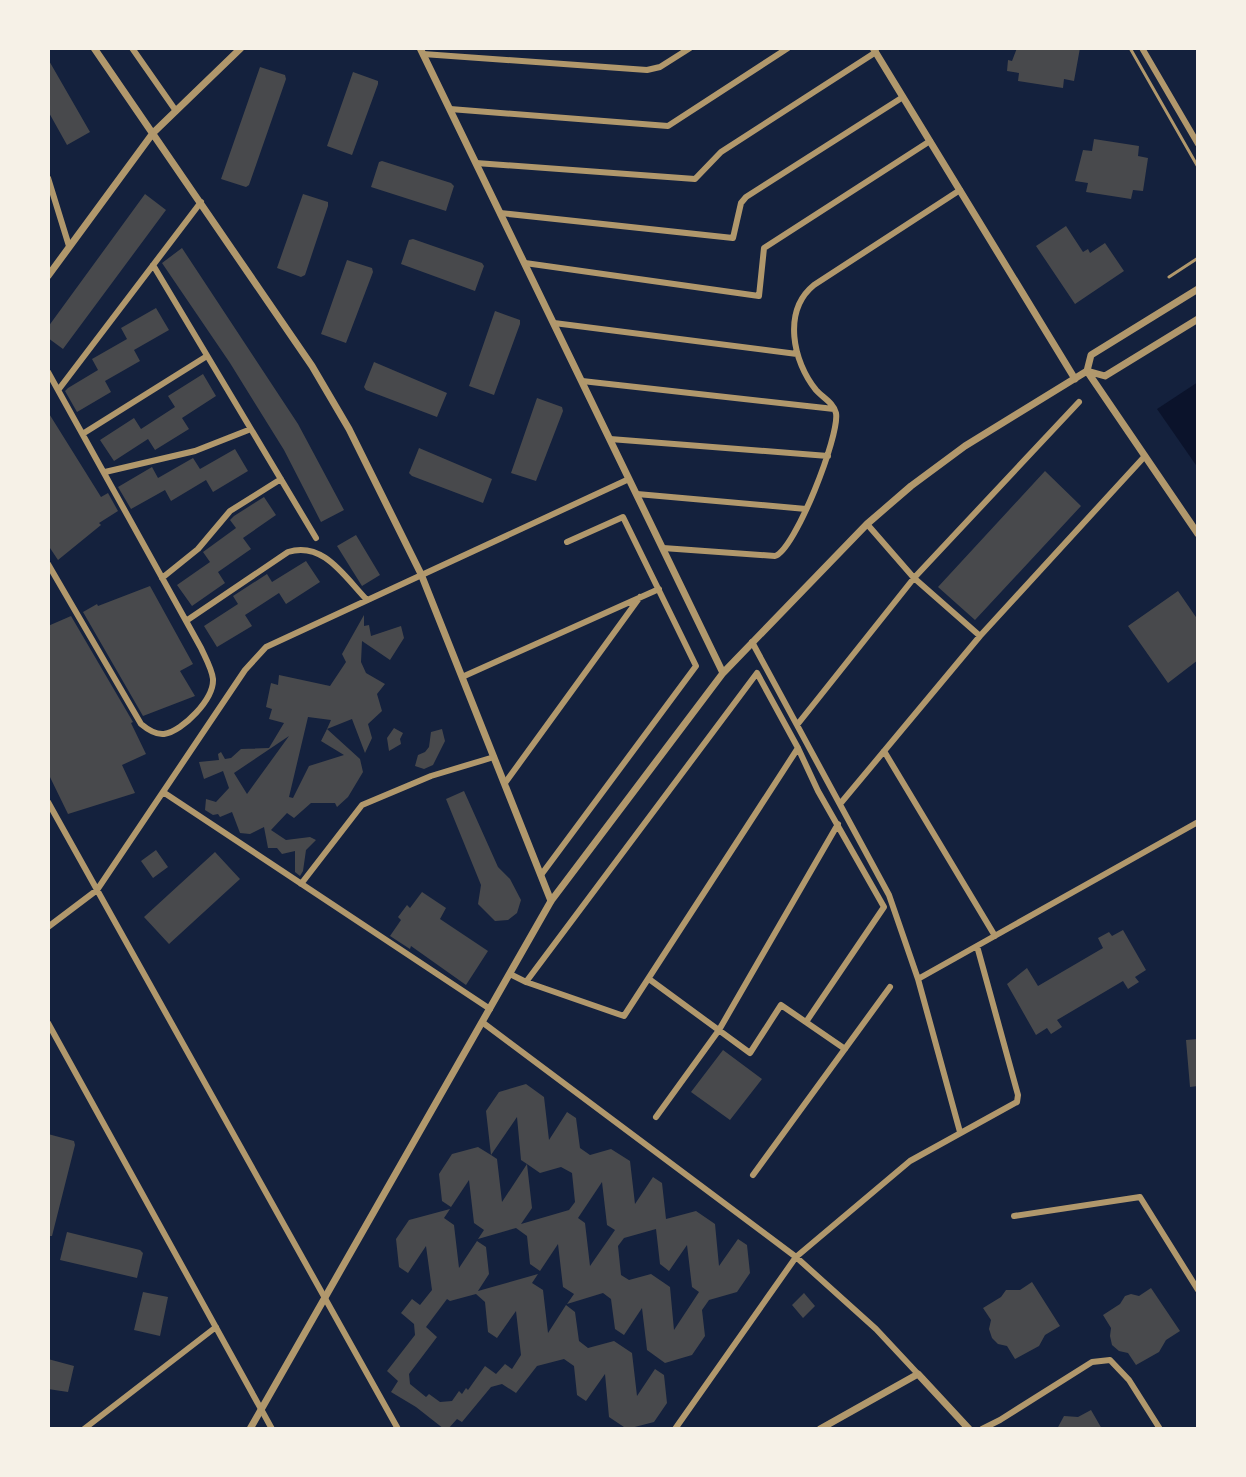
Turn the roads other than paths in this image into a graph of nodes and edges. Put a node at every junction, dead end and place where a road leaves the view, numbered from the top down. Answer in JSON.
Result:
{"nodes":[{"id":1,"x":94,"y":48,"type":"edge"},
{"id":2,"x":132,"y":48,"type":"edge"},
{"id":3,"x":241,"y":48,"type":"edge"},
{"id":4,"x":690,"y":48,"type":"edge"},
{"id":5,"x":788,"y":48,"type":"edge"},
{"id":6,"x":1130,"y":48,"type":"edge"},
{"id":7,"x":1142,"y":48,"type":"edge"},
{"id":8,"x":874,"y":50,"type":"edge"},
{"id":9,"x":422,"y":51,"type":"edge"},
{"id":10,"x":903,"y":97,"type":"junction"},
{"id":11,"x":450,"y":109,"type":"junction"},
{"id":12,"x":176,"y":111,"type":"junction"},
{"id":13,"x":153,"y":133,"type":"junction"},
{"id":14,"x":930,"y":141,"type":"junction"},
{"id":15,"x":1198,"y":144,"type":"edge"},
{"id":16,"x":476,"y":163,"type":"junction"},
{"id":17,"x":1198,"y":167,"type":"edge"},
{"id":18,"x":48,"y":178,"type":"edge"},
{"id":19,"x":960,"y":190,"type":"junction"},
{"id":20,"x":201,"y":202,"type":"junction"},
{"id":21,"x":500,"y":213,"type":"junction"},
{"id":22,"x":69,"y":246,"type":"junction"},
{"id":23,"x":1198,"y":258,"type":"edge"},
{"id":24,"x":525,"y":263,"type":"junction"},
{"id":25,"x":153,"y":265,"type":"junction"},
{"id":26,"x":48,"y":276,"type":"edge"},
{"id":27,"x":1169,"y":277,"type":"dead end"},
{"id":28,"x":1198,"y":289,"type":"edge"},
{"id":29,"x":1198,"y":319,"type":"edge"},
{"id":30,"x":554,"y":323,"type":"junction"},
{"id":31,"x":797,"y":354,"type":"junction"},
{"id":32,"x":207,"y":356,"type":"junction"},
{"id":33,"x":1087,"y":371,"type":"junction"},
{"id":34,"x":48,"y":372,"type":"edge"},
{"id":35,"x":1075,"y":379,"type":"junction"},
{"id":36,"x":582,"y":381,"type":"junction"},
{"id":37,"x":59,"y":389,"type":"junction"},
{"id":38,"x":1079,"y":402,"type":"dead end"},
{"id":39,"x":834,"y":409,"type":"junction"},
{"id":40,"x":251,"y":429,"type":"junction"},
{"id":41,"x":84,"y":433,"type":"junction"},
{"id":42,"x":610,"y":439,"type":"junction"},
{"id":43,"x":828,"y":456,"type":"junction"},
{"id":44,"x":1145,"y":456,"type":"junction"},
{"id":45,"x":105,"y":472,"type":"junction"},
{"id":46,"x":281,"y":479,"type":"junction"},
{"id":47,"x":629,"y":479,"type":"junction"},
{"id":48,"x":637,"y":494,"type":"junction"},
{"id":49,"x":806,"y":509,"type":"junction"},
{"id":50,"x":867,"y":524,"type":"junction"},
{"id":51,"x":1198,"y":534,"type":"edge"},
{"id":52,"x":316,"y":538,"type":"dead end"},
{"id":53,"x":567,"y":542,"type":"dead end"},
{"id":54,"x":663,"y":548,"type":"junction"},
{"id":55,"x":48,"y":564,"type":"edge"},
{"id":56,"x":421,"y":574,"type":"junction"},
{"id":57,"x":162,"y":578,"type":"junction"},
{"id":58,"x":914,"y":578,"type":"junction"},
{"id":59,"x":659,"y":589,"type":"junction"},
{"id":60,"x":640,"y":597,"type":"junction"},
{"id":61,"x":366,"y":599,"type":"junction"},
{"id":62,"x":186,"y":621,"type":"junction"},
{"id":63,"x":980,"y":636,"type":"junction"},
{"id":64,"x":752,"y":642,"type":"junction"},
{"id":65,"x":723,"y":673,"type":"junction"},
{"id":66,"x":462,"y":677,"type":"junction"},
{"id":67,"x":797,"y":725,"type":"junction"},
{"id":68,"x":798,"y":748,"type":"junction"},
{"id":69,"x":884,"y":751,"type":"junction"},
{"id":70,"x":494,"y":757,"type":"junction"},
{"id":71,"x":505,"y":783,"type":"junction"},
{"id":72,"x":163,"y":792,"type":"junction"},
{"id":73,"x":48,"y":802,"type":"edge"},
{"id":74,"x":840,"y":804,"type":"junction"},
{"id":75,"x":1198,"y":822,"type":"edge"},
{"id":76,"x":838,"y":824,"type":"junction"},
{"id":77,"x":541,"y":875,"type":"junction"},
{"id":78,"x":301,"y":884,"type":"junction"},
{"id":79,"x":97,"y":890,"type":"junction"},
{"id":80,"x":551,"y":901,"type":"junction"},
{"id":81,"x":48,"y":927,"type":"edge"},
{"id":82,"x":995,"y":936,"type":"junction"},
{"id":83,"x":977,"y":946,"type":"junction"},
{"id":84,"x":510,"y":974,"type":"junction"},
{"id":85,"x":649,"y":979,"type":"junction"},
{"id":86,"x":918,"y":979,"type":"junction"},
{"id":87,"x":526,"y":982,"type":"junction"},
{"id":88,"x":890,"y":987,"type":"dead end"},
{"id":89,"x":490,"y":1009,"type":"junction"},
{"id":90,"x":482,"y":1022,"type":"junction"},
{"id":91,"x":806,"y":1022,"type":"junction"},
{"id":92,"x":48,"y":1023,"type":"edge"},
{"id":93,"x":719,"y":1030,"type":"junction"},
{"id":94,"x":845,"y":1049,"type":"junction"},
{"id":95,"x":656,"y":1117,"type":"dead end"},
{"id":96,"x":960,"y":1132,"type":"junction"},
{"id":97,"x":753,"y":1175,"type":"dead end"},
{"id":98,"x":1014,"y":1216,"type":"dead end"},
{"id":99,"x":796,"y":1257,"type":"junction"},
{"id":100,"x":1198,"y":1290,"type":"edge"},
{"id":101,"x":325,"y":1298,"type":"junction"},
{"id":102,"x":216,"y":1327,"type":"junction"},
{"id":103,"x":918,"y":1374,"type":"junction"},
{"id":104,"x":261,"y":1409,"type":"junction"},
{"id":105,"x":1000,"y":1420,"type":"junction"},
{"id":106,"x":84,"y":1429,"type":"edge"},
{"id":107,"x":250,"y":1429,"type":"edge"},
{"id":108,"x":272,"y":1429,"type":"edge"},
{"id":109,"x":398,"y":1429,"type":"edge"},
{"id":110,"x":675,"y":1429,"type":"edge"},
{"id":111,"x":820,"y":1429,"type":"edge"},
{"id":112,"x":969,"y":1429,"type":"edge"},
{"id":113,"x":982,"y":1429,"type":"edge"},
{"id":114,"x":1008,"y":1429,"type":"edge"},
{"id":115,"x":1160,"y":1429,"type":"edge"}],
"edges":[{"from":1,"to":13,"type":"street"},
{"from":2,"to":12,"type":"street"},
{"from":3,"to":12,"type":"street"},
{"from":4,"to":9,"type":"street"},
{"from":5,"to":11,"type":"street"},
{"from":6,"to":17,"type":"lane"},
{"from":7,"to":15,"type":"street"},
{"from":8,"to":10,"type":"street"},
{"from":8,"to":16,"type":"street"},
{"from":9,"to":11,"type":"street"},
{"from":10,"to":14,"type":"street"},
{"from":10,"to":21,"type":"street"},
{"from":11,"to":16,"type":"street"},
{"from":12,"to":13,"type":"street"},
{"from":13,"to":20,"type":"street"},
{"from":13,"to":22,"type":"street"},
{"from":14,"to":19,"type":"street"},
{"from":14,"to":24,"type":"street"},
{"from":16,"to":21,"type":"street"},
{"from":18,"to":22,"type":"street"},
{"from":19,"to":31,"type":"street"},
{"from":19,"to":35,"type":"street"},
{"from":20,"to":25,"type":"street"},
{"from":20,"to":56,"type":"street"},
{"from":21,"to":24,"type":"street"},
{"from":22,"to":26,"type":"street"},
{"from":23,"to":27,"type":"lane"},
{"from":24,"to":30,"type":"street"},
{"from":25,"to":32,"type":"street"},
{"from":25,"to":37,"type":"street"},
{"from":28,"to":33,"type":"street"},
{"from":29,"to":33,"type":"street"},
{"from":30,"to":31,"type":"street"},
{"from":30,"to":36,"type":"street"},
{"from":31,"to":39,"type":"street"},
{"from":32,"to":40,"type":"street"},
{"from":32,"to":41,"type":"street"},
{"from":33,"to":35,"type":"street"},
{"from":33,"to":44,"type":"street"},
{"from":34,"to":37,"type":"street"},
{"from":35,"to":50,"type":"street"},
{"from":36,"to":39,"type":"street"},
{"from":36,"to":42,"type":"street"},
{"from":37,"to":41,"type":"street"},
{"from":38,"to":58,"type":"street"},
{"from":39,"to":43,"type":"street"},
{"from":40,"to":45,"type":"street"},
{"from":40,"to":46,"type":"street"},
{"from":41,"to":45,"type":"street"},
{"from":42,"to":43,"type":"street"},
{"from":42,"to":47,"type":"street"},
{"from":43,"to":49,"type":"street"},
{"from":44,"to":51,"type":"street"},
{"from":44,"to":63,"type":"street"},
{"from":45,"to":57,"type":"street"},
{"from":46,"to":52,"type":"street"},
{"from":46,"to":57,"type":"street"},
{"from":47,"to":48,"type":"street"},
{"from":47,"to":56,"type":"street"},
{"from":48,"to":49,"type":"street"},
{"from":48,"to":54,"type":"street"},
{"from":49,"to":54,"type":"street"},
{"from":50,"to":58,"type":"street"},
{"from":50,"to":64,"type":"street"},
{"from":53,"to":59,"type":"street"},
{"from":54,"to":65,"type":"street"},
{"from":55,"to":62,"type":"street"},
{"from":56,"to":61,"type":"street"},
{"from":56,"to":66,"type":"street"},
{"from":57,"to":62,"type":"street"},
{"from":58,"to":63,"type":"street"},
{"from":58,"to":67,"type":"street"},
{"from":59,"to":60,"type":"street"},
{"from":59,"to":77,"type":"street"},
{"from":60,"to":66,"type":"street"},
{"from":60,"to":71,"type":"street"},
{"from":61,"to":62,"type":"street"},
{"from":61,"to":72,"type":"street"},
{"from":63,"to":69,"type":"street"},
{"from":64,"to":65,"type":"street"},
{"from":64,"to":67,"type":"street"},
{"from":65,"to":80,"type":"street"},
{"from":66,"to":70,"type":"street"},
{"from":67,"to":74,"type":"street"},
{"from":68,"to":76,"type":"street"},
{"from":68,"to":85,"type":"street"},
{"from":68,"to":87,"type":"street"},
{"from":69,"to":74,"type":"street"},
{"from":69,"to":82,"type":"street"},
{"from":70,"to":71,"type":"street"},
{"from":70,"to":78,"type":"street"},
{"from":71,"to":77,"type":"street"},
{"from":72,"to":78,"type":"street"},
{"from":72,"to":79,"type":"street"},
{"from":73,"to":79,"type":"street"},
{"from":74,"to":86,"type":"street"},
{"from":75,"to":82,"type":"street"},
{"from":76,"to":91,"type":"street"},
{"from":76,"to":93,"type":"street"},
{"from":77,"to":80,"type":"street"},
{"from":78,"to":89,"type":"street"},
{"from":79,"to":81,"type":"street"},
{"from":79,"to":101,"type":"street"},
{"from":80,"to":84,"type":"street"},
{"from":82,"to":83,"type":"street"},
{"from":83,"to":86,"type":"street"},
{"from":83,"to":96,"type":"street"},
{"from":84,"to":87,"type":"street"},
{"from":84,"to":89,"type":"street"},
{"from":85,"to":87,"type":"street"},
{"from":85,"to":93,"type":"street"},
{"from":86,"to":96,"type":"street"},
{"from":88,"to":94,"type":"street"},
{"from":89,"to":90,"type":"street"},
{"from":90,"to":99,"type":"street"},
{"from":90,"to":101,"type":"street"},
{"from":91,"to":93,"type":"street"},
{"from":91,"to":94,"type":"street"},
{"from":92,"to":102,"type":"street"},
{"from":93,"to":95,"type":"street"},
{"from":94,"to":97,"type":"street"},
{"from":96,"to":99,"type":"street"},
{"from":98,"to":100,"type":"street"},
{"from":99,"to":103,"type":"street"},
{"from":99,"to":110,"type":"street"},
{"from":101,"to":104,"type":"street"},
{"from":101,"to":109,"type":"street"},
{"from":102,"to":104,"type":"street"},
{"from":102,"to":106,"type":"street"},
{"from":103,"to":111,"type":"street"},
{"from":103,"to":112,"type":"street"},
{"from":104,"to":107,"type":"street"},
{"from":104,"to":108,"type":"street"},
{"from":105,"to":113,"type":"street"},
{"from":105,"to":114,"type":"street"},
{"from":105,"to":115,"type":"street"}]}
